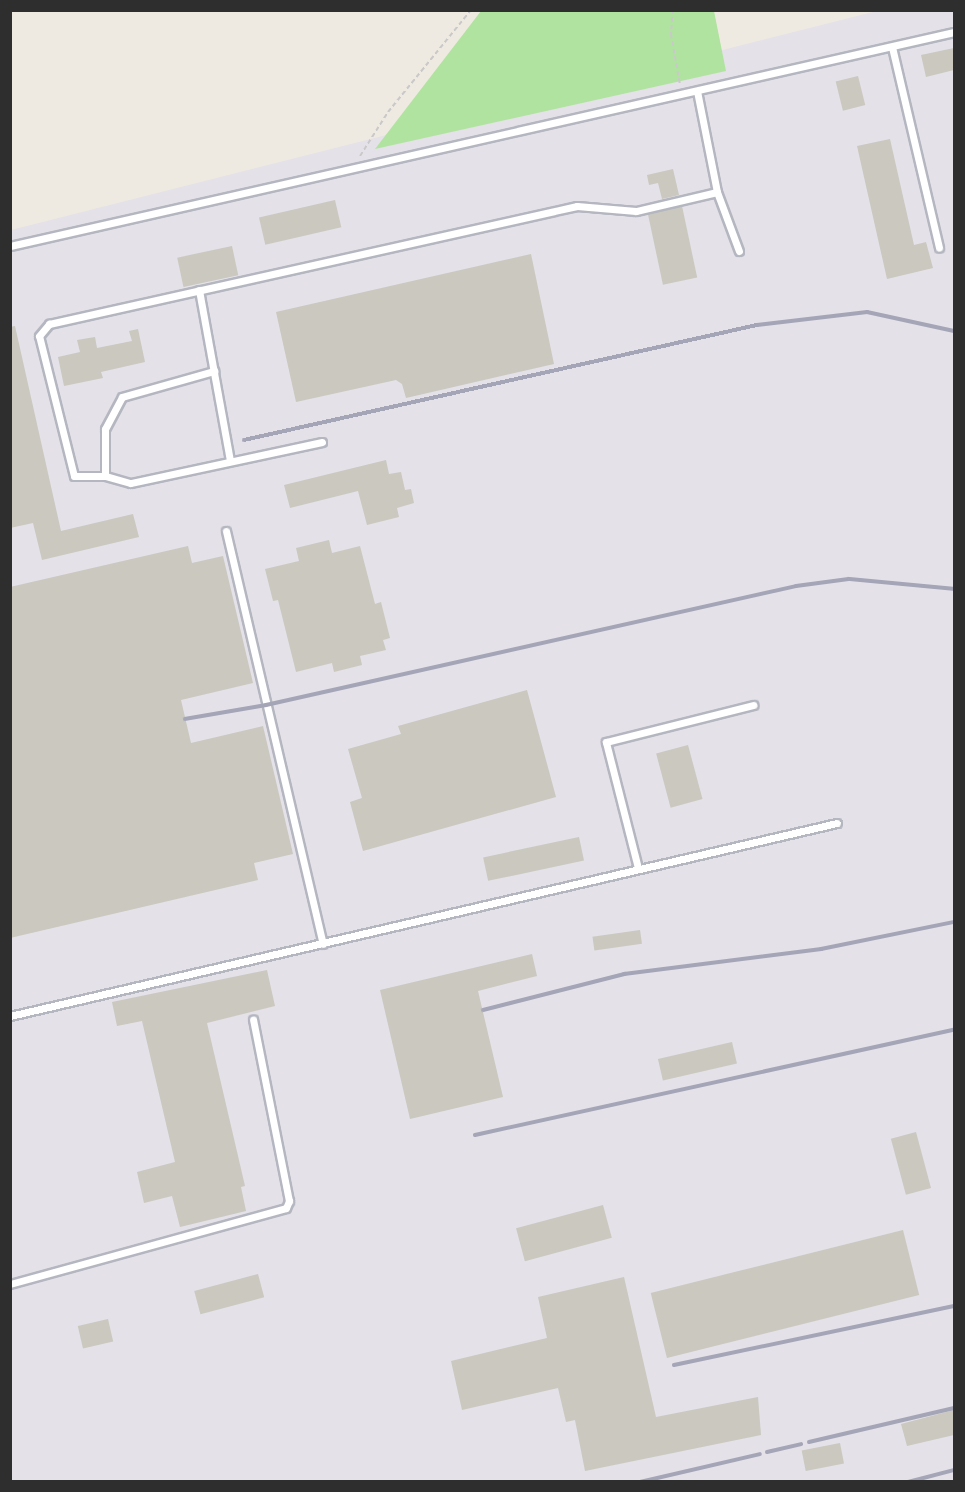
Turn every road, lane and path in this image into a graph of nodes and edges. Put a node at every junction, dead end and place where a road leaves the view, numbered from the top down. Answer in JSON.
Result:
{"nodes":[{"id":1,"x":471,"y":10,"type":"edge"},
{"id":2,"x":673,"y":10,"type":"edge"},
{"id":3,"x":954,"y":32,"type":"edge"},
{"id":4,"x":892,"y":47,"type":"junction"},
{"id":5,"x":697,"y":91,"type":"junction"},
{"id":6,"x":682,"y":94,"type":"junction"},
{"id":7,"x":353,"y":169,"type":"junction"},
{"id":8,"x":717,"y":192,"type":"junction"},
{"id":9,"x":10,"y":246,"type":"edge"},
{"id":10,"x":939,"y":248,"type":"dead end"},
{"id":11,"x":739,"y":251,"type":"dead end"},
{"id":12,"x":199,"y":290,"type":"junction"},
{"id":13,"x":214,"y":371,"type":"junction"},
{"id":14,"x":322,"y":442,"type":"dead end"},
{"id":15,"x":230,"y":461,"type":"junction"},
{"id":16,"x":105,"y":476,"type":"junction"},
{"id":17,"x":226,"y":531,"type":"dead end"},
{"id":18,"x":753,"y":705,"type":"dead end"},
{"id":19,"x":837,"y":823,"type":"dead end"},
{"id":20,"x":638,"y":868,"type":"junction"},
{"id":21,"x":323,"y":944,"type":"junction"},
{"id":22,"x":10,"y":1016,"type":"edge"},
{"id":23,"x":253,"y":1020,"type":"dead end"},
{"id":24,"x":10,"y":1284,"type":"edge"}],
"edges":[{"from":1,"to":7,"type":"path"},
{"from":2,"to":6,"type":"path"},
{"from":3,"to":4,"type":"lane"},
{"from":4,"to":5,"type":"lane"},
{"from":4,"to":10,"type":"lane"},
{"from":5,"to":6,"type":"lane"},
{"from":5,"to":8,"type":"lane"},
{"from":6,"to":7,"type":"lane"},
{"from":7,"to":9,"type":"lane"},
{"from":8,"to":11,"type":"lane"},
{"from":8,"to":12,"type":"lane"},
{"from":12,"to":13,"type":"lane"},
{"from":12,"to":16,"type":"lane"},
{"from":13,"to":15,"type":"lane"},
{"from":13,"to":16,"type":"lane"},
{"from":14,"to":15,"type":"lane"},
{"from":15,"to":16,"type":"lane"},
{"from":17,"to":21,"type":"lane"},
{"from":18,"to":20,"type":"lane"},
{"from":19,"to":20,"type":"lane"},
{"from":20,"to":21,"type":"lane"},
{"from":21,"to":22,"type":"lane"},
{"from":23,"to":24,"type":"lane"}]}
